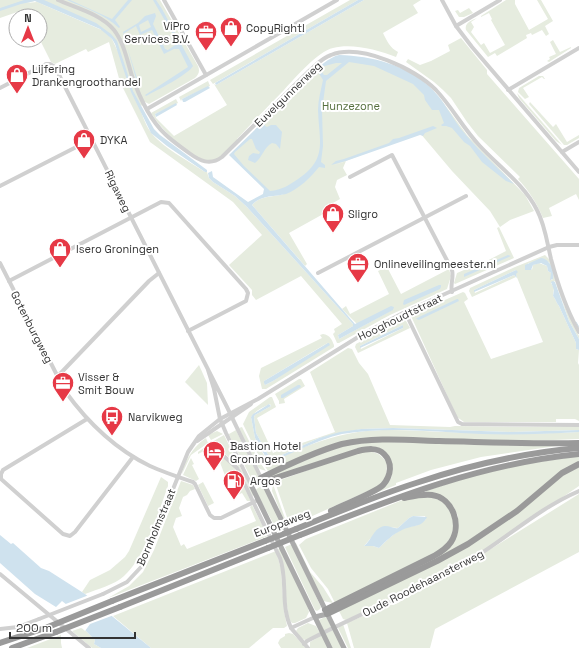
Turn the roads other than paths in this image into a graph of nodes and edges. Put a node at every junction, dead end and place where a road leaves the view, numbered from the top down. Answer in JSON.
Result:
{"nodes":[{"id":1,"x":58,"y":0,"type":"edge"},
{"id":2,"x":164,"y":0,"type":"edge"},
{"id":3,"x":337,"y":0,"type":"edge"},
{"id":4,"x":442,"y":0,"type":"edge"},
{"id":5,"x":500,"y":0,"type":"edge"},
{"id":6,"x":456,"y":26,"type":"junction"},
{"id":7,"x":579,"y":48,"type":"edge"},
{"id":8,"x":206,"y":75,"type":"junction"},
{"id":9,"x":0,"y":88,"type":"edge"},
{"id":10,"x":508,"y":90,"type":"junction"},
{"id":11,"x":147,"y":109,"type":"junction"},
{"id":12,"x":92,"y":139,"type":"junction"},
{"id":13,"x":579,"y":142,"type":"edge"},
{"id":14,"x":562,"y":152,"type":"junction"},
{"id":15,"x":579,"y":172,"type":"edge"},
{"id":16,"x":350,"y":177,"type":"dead end"},
{"id":17,"x":0,"y":186,"type":"edge"},
{"id":18,"x":466,"y":196,"type":"dead end"},
{"id":19,"x":426,"y":217,"type":"junction"},
{"id":20,"x":131,"y":218,"type":"junction"},
{"id":21,"x":579,"y":245,"type":"edge"},
{"id":22,"x":549,"y":247,"type":"junction"},
{"id":23,"x":0,"y":263,"type":"edge"},
{"id":24,"x":159,"y":273,"type":"junction"},
{"id":25,"x":318,"y":274,"type":"dead end"},
{"id":26,"x":9,"y":281,"type":"junction"},
{"id":27,"x":452,"y":292,"type":"junction"},
{"id":28,"x":405,"y":312,"type":"junction"},
{"id":29,"x":188,"y":331,"type":"junction"},
{"id":30,"x":579,"y":332,"type":"edge"},
{"id":31,"x":208,"y":370,"type":"junction"},
{"id":32,"x":57,"y":377,"type":"junction"},
{"id":33,"x":231,"y":415,"type":"junction"},
{"id":34,"x":87,"y":419,"type":"junction"},
{"id":35,"x":220,"y":419,"type":"junction"},
{"id":36,"x":222,"y":424,"type":"junction"},
{"id":37,"x":579,"y":425,"type":"edge"},
{"id":38,"x":579,"y":443,"type":"edge"},
{"id":39,"x":193,"y":444,"type":"junction"},
{"id":40,"x":579,"y":448,"type":"edge"},
{"id":41,"x":216,"y":449,"type":"dead end"},
{"id":42,"x":579,"y":454,"type":"edge"},
{"id":43,"x":133,"y":457,"type":"junction"},
{"id":44,"x":579,"y":464,"type":"edge"},
{"id":45,"x":177,"y":477,"type":"junction"},
{"id":46,"x":262,"y":480,"type":"junction"},
{"id":47,"x":251,"y":485,"type":"junction"},
{"id":48,"x":579,"y":490,"type":"edge"},
{"id":49,"x":256,"y":501,"type":"junction"},
{"id":50,"x":370,"y":507,"type":"junction"},
{"id":51,"x":308,"y":524,"type":"junction"},
{"id":52,"x":0,"y":574,"type":"edge"},
{"id":53,"x":326,"y":612,"type":"junction"},
{"id":54,"x":315,"y":617,"type":"junction"},
{"id":55,"x":334,"y":627,"type":"junction"},
{"id":56,"x":291,"y":628,"type":"junction"},
{"id":57,"x":0,"y":629,"type":"edge"},
{"id":58,"x":322,"y":633,"type":"junction"},
{"id":59,"x":0,"y":643,"type":"edge"},
{"id":60,"x":304,"y":644,"type":"junction"},
{"id":61,"x":12,"y":648,"type":"edge"},
{"id":62,"x":89,"y":648,"type":"edge"},
{"id":63,"x":308,"y":648,"type":"edge"},
{"id":64,"x":330,"y":648,"type":"edge"},
{"id":65,"x":344,"y":648,"type":"edge"}],
"edges":[{"from":1,"to":11,"type":"street","name":"Euvelgunnerweg"},
{"from":2,"to":8,"type":"street"},
{"from":3,"to":8,"type":"street"},
{"from":4,"to":6,"type":"street"},
{"from":5,"to":6,"type":"street"},
{"from":6,"to":10,"type":"street"},
{"from":7,"to":10,"type":"street"},
{"from":8,"to":11,"type":"street"},
{"from":9,"to":12,"type":"street","name":"Rigaweg"},
{"from":10,"to":14,"type":"street"},
{"from":11,"to":22,"type":"street","name":"Euvelgunnerweg"},
{"from":12,"to":17,"type":"street"},
{"from":12,"to":20,"type":"street","name":"Rigaweg"},
{"from":13,"to":14,"type":"street"},
{"from":14,"to":15,"type":"street"},
{"from":16,"to":19,"type":"street"},
{"from":18,"to":19,"type":"street"},
{"from":19,"to":25,"type":"street"},
{"from":19,"to":27,"type":"street"},
{"from":20,"to":24,"type":"street","name":"Rigaweg"},
{"from":20,"to":26,"type":"street"},
{"from":20,"to":29,"type":"street"},
{"from":21,"to":22,"type":"street","name":"Hooghoudtstraat"},
{"from":22,"to":27,"type":"street","name":"Hooghoudtstraat"},
{"from":22,"to":30,"type":"street","name":"Euvelgunnerweg"},
{"from":23,"to":26,"type":"street","name":"Gotenburgweg"},
{"from":24,"to":29,"type":"street","name":"Rigaweg"},
{"from":24,"to":32,"type":"street"},
{"from":26,"to":32,"type":"street","name":"Gotenburgweg"},
{"from":27,"to":28,"type":"street","name":"Hooghoudtstraat"},
{"from":28,"to":33,"type":"street","name":"Hooghoudtstraat"},
{"from":28,"to":37,"type":"street"},
{"from":29,"to":31,"type":"street","name":"Rigaweg"},
{"from":31,"to":33,"type":"street","name":"Rigaweg"},
{"from":31,"to":35,"type":"street","name":"Rigaweg"},
{"from":32,"to":34,"type":"street","name":"Gotenburgweg"},
{"from":33,"to":35,"type":"street","name":"Bornholmstraat"},
{"from":33,"to":36,"type":"street","name":"Hooghoudtstraat"},
{"from":33,"to":46,"type":"street","name":"Rigaweg"},
{"from":34,"to":43,"type":"street","name":"Gotenburgweg"},
{"from":34,"to":43,"type":"street"},
{"from":35,"to":36,"type":"street","name":"Rigaweg"},
{"from":35,"to":39,"type":"street","name":"Bornholmstraat"},
{"from":36,"to":39,"type":"street","name":"Bornholmstraat"},
{"from":36,"to":47,"type":"street","name":"Rigaweg"},
{"from":38,"to":46,"type":"highway"},
{"from":39,"to":45,"type":"street","name":"Bornholmstraat"},
{"from":40,"to":51,"type":"highway","name":"Europaweg"},
{"from":41,"to":49,"type":"street"},
{"from":42,"to":50,"type":"highway","name":"Europaweg"},
{"from":43,"to":45,"type":"street","name":"Gotenburgweg"},
{"from":44,"to":53,"type":"highway"},
{"from":45,"to":49,"type":"street","name":"Bornholmstraat"},
{"from":45,"to":57,"type":"street","name":"Bornholmstraat","bridge":true},
{"from":46,"to":47,"type":"main road"},
{"from":46,"to":51,"type":"highway"},
{"from":46,"to":53,"type":"main road"},
{"from":47,"to":49,"type":"main road"},
{"from":48,"to":55,"type":"street","name":"Oude Roodehaansterweg"},
{"from":49,"to":54,"type":"main road"},
{"from":49,"to":56,"type":"street"},
{"from":50,"to":53,"type":"highway"},
{"from":50,"to":61,"type":"highway","name":"Europaweg","bridge":true},
{"from":51,"to":59,"type":"highway","name":"Europaweg","bridge":true},
{"from":52,"to":62,"type":"street"},
{"from":53,"to":54,"type":"main road"},
{"from":53,"to":55,"type":"main road"},
{"from":54,"to":56,"type":"street"},
{"from":54,"to":58,"type":"main road"},
{"from":55,"to":58,"type":"street","name":"Oude Roodehaansterweg"},
{"from":55,"to":65,"type":"main road"},
{"from":56,"to":60,"type":"street"},
{"from":58,"to":60,"type":"street","name":"Oude Roodehaansterweg"},
{"from":58,"to":64,"type":"main road"},
{"from":60,"to":63,"type":"street"}]}
